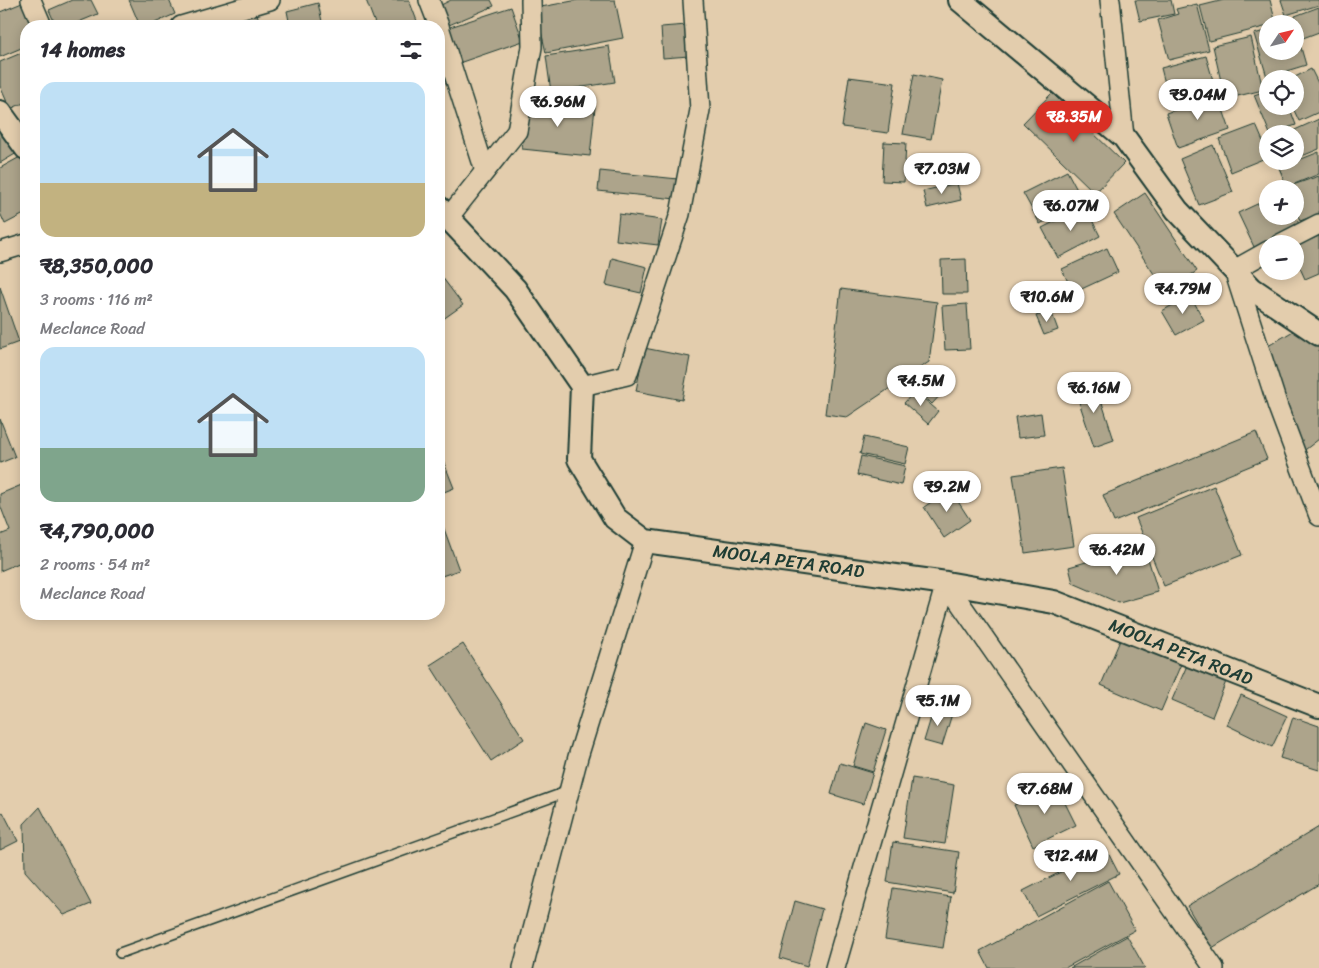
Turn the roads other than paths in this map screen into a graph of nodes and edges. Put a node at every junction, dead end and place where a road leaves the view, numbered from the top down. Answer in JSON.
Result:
{"nodes":[{"id":1,"x":31,"y":0,"type":"edge"},
{"id":2,"x":270,"y":0,"type":"edge"},
{"id":3,"x":429,"y":0,"type":"edge"},
{"id":4,"x":531,"y":0,"type":"edge"},
{"id":5,"x":693,"y":0,"type":"edge"},
{"id":6,"x":960,"y":0,"type":"edge"},
{"id":7,"x":1110,"y":0,"type":"edge"},
{"id":8,"x":39,"y":20,"type":"edge"},
{"id":9,"x":202,"y":20,"type":"edge"},
{"id":10,"x":437,"y":20,"type":"edge"},
{"id":11,"x":445,"y":45,"type":"edge"},
{"id":12,"x":0,"y":112,"type":"edge"},
{"id":13,"x":1124,"y":137,"type":"junction"},
{"id":14,"x":20,"y":140,"type":"edge"},
{"id":15,"x":486,"y":171,"type":"junction"},
{"id":16,"x":445,"y":211,"type":"edge"},
{"id":17,"x":445,"y":215,"type":"edge"},
{"id":18,"x":1319,"y":224,"type":"edge"},
{"id":19,"x":1298,"y":235,"type":"edge"},
{"id":20,"x":20,"y":246,"type":"edge"},
{"id":21,"x":0,"y":252,"type":"edge"},
{"id":22,"x":1259,"y":256,"type":"edge"},
{"id":23,"x":1234,"y":270,"type":"junction"},
{"id":24,"x":1319,"y":334,"type":"edge"},
{"id":25,"x":582,"y":386,"type":"junction"},
{"id":26,"x":1319,"y":516,"type":"edge"},
{"id":27,"x":645,"y":541,"type":"junction"},
{"id":28,"x":946,"y":583,"type":"junction"},
{"id":29,"x":1319,"y":706,"type":"edge"},
{"id":30,"x":570,"y":791,"type":"junction"},
{"id":31,"x":120,"y":952,"type":"dead end"},
{"id":32,"x":523,"y":968,"type":"edge"},
{"id":33,"x":835,"y":968,"type":"edge"},
{"id":34,"x":1214,"y":968,"type":"edge"}],
"edges":[{"from":1,"to":8,"type":"street"},
{"from":2,"to":9,"type":"street"},
{"from":3,"to":10,"type":"street"},
{"from":4,"to":15,"type":"street"},
{"from":5,"to":25,"type":"street"},
{"from":6,"to":13,"type":"street"},
{"from":7,"to":13,"type":"street"},
{"from":11,"to":15,"type":"street"},
{"from":12,"to":14,"type":"street"},
{"from":13,"to":23,"type":"street"},
{"from":15,"to":16,"type":"street"},
{"from":17,"to":25,"type":"street"},
{"from":18,"to":19,"type":"street"},
{"from":20,"to":21,"type":"street"},
{"from":22,"to":23,"type":"street"},
{"from":23,"to":24,"type":"street"},
{"from":23,"to":26,"type":"street"},
{"from":25,"to":27,"type":"street","name":"MOOLA PETA ROAD"},
{"from":27,"to":28,"type":"street","name":"MOOLA PETA ROAD"},
{"from":27,"to":30,"type":"street"},
{"from":28,"to":29,"type":"street","name":"MOOLA PETA ROAD"},
{"from":28,"to":33,"type":"street"},
{"from":28,"to":34,"type":"street"},
{"from":30,"to":31,"type":"lane"},
{"from":30,"to":32,"type":"street"}]}
